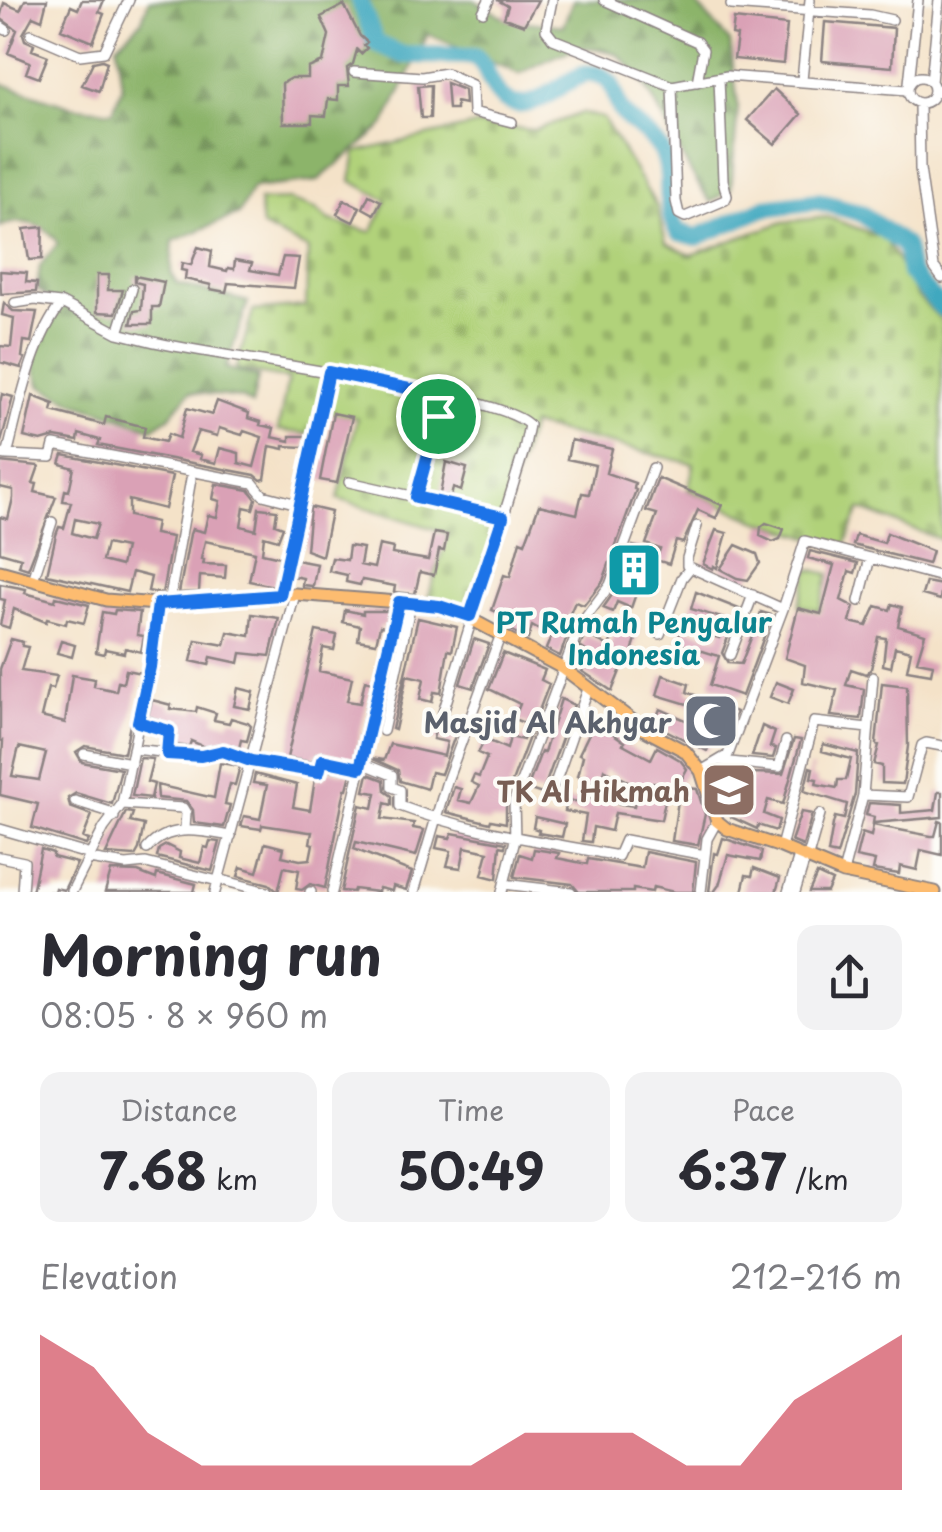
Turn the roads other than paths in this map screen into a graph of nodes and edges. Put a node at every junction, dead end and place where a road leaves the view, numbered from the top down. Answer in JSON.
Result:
{"nodes":[{"id":1,"x":129,"y":0,"type":"edge"},
{"id":2,"x":489,"y":0,"type":"edge"},
{"id":3,"x":552,"y":0,"type":"edge"},
{"id":4,"x":604,"y":0,"type":"edge"},
{"id":5,"x":810,"y":0,"type":"edge"},
{"id":6,"x":871,"y":0,"type":"edge"},
{"id":7,"x":918,"y":0,"type":"edge"},
{"id":8,"x":939,"y":0,"type":"edge"},
{"id":9,"x":732,"y":5,"type":"dead end"},
{"id":10,"x":484,"y":12,"type":"dead end"},
{"id":11,"x":809,"y":12,"type":"junction"},
{"id":12,"x":870,"y":15,"type":"junction"},
{"id":13,"x":892,"y":20,"type":"dead end"},
{"id":14,"x":31,"y":34,"type":"dead end"},
{"id":15,"x":354,"y":72,"type":"dead end"},
{"id":16,"x":719,"y":78,"type":"junction"},
{"id":17,"x":802,"y":80,"type":"junction"},
{"id":18,"x":697,"y":82,"type":"junction"},
{"id":19,"x":672,"y":86,"type":"junction"},
{"id":20,"x":908,"y":86,"type":"junction"},
{"id":21,"x":938,"y":90,"type":"edge"},
{"id":22,"x":919,"y":104,"type":"junction"},
{"id":23,"x":512,"y":122,"type":"dead end"},
{"id":24,"x":942,"y":278,"type":"edge"},
{"id":25,"x":132,"y":289,"type":"dead end"},
{"id":26,"x":16,"y":302,"type":"dead end"},
{"id":27,"x":60,"y":304,"type":"junction"},
{"id":28,"x":118,"y":333,"type":"junction"},
{"id":29,"x":329,"y":372,"type":"junction"},
{"id":30,"x":444,"y":396,"type":"junction"},
{"id":31,"x":4,"y":454,"type":"edge"},
{"id":32,"x":653,"y":468,"type":"dead end"},
{"id":33,"x":191,"y":478,"type":"dead end"},
{"id":34,"x":349,"y":482,"type":"dead end"},
{"id":35,"x":416,"y":497,"type":"junction"},
{"id":36,"x":298,"y":504,"type":"junction"},
{"id":37,"x":503,"y":517,"type":"junction"},
{"id":38,"x":52,"y":522,"type":"dead end"},
{"id":39,"x":697,"y":526,"type":"dead end"},
{"id":40,"x":870,"y":558,"type":"junction"},
{"id":41,"x":690,"y":568,"type":"junction"},
{"id":42,"x":0,"y":571,"type":"edge"},
{"id":43,"x":942,"y":577,"type":"edge"},
{"id":44,"x":33,"y":580,"type":"junction"},
{"id":45,"x":295,"y":594,"type":"junction"},
{"id":46,"x":280,"y":595,"type":"junction"},
{"id":47,"x":753,"y":595,"type":"junction"},
{"id":48,"x":859,"y":601,"type":"dead end"},
{"id":49,"x":163,"y":603,"type":"junction"},
{"id":50,"x":405,"y":603,"type":"junction"},
{"id":51,"x":783,"y":609,"type":"junction"},
{"id":52,"x":470,"y":616,"type":"junction"},
{"id":53,"x":501,"y":634,"type":"junction"},
{"id":54,"x":660,"y":634,"type":"dead end"},
{"id":55,"x":730,"y":655,"type":"dead end"},
{"id":56,"x":564,"y":669,"type":"junction"},
{"id":57,"x":873,"y":677,"type":"dead end"},
{"id":58,"x":588,"y":689,"type":"junction"},
{"id":59,"x":442,"y":716,"type":"dead end"},
{"id":60,"x":138,"y":722,"type":"junction"},
{"id":61,"x":868,"y":728,"type":"junction"},
{"id":62,"x":383,"y":731,"type":"dead end"},
{"id":63,"x":786,"y":741,"type":"dead end"},
{"id":64,"x":942,"y":746,"type":"edge"},
{"id":65,"x":132,"y":748,"type":"junction"},
{"id":66,"x":84,"y":754,"type":"dead end"},
{"id":67,"x":167,"y":754,"type":"junction"},
{"id":68,"x":251,"y":761,"type":"junction"},
{"id":69,"x":720,"y":761,"type":"junction"},
{"id":70,"x":131,"y":763,"type":"junction"},
{"id":71,"x":361,"y":765,"type":"junction"},
{"id":72,"x":700,"y":771,"type":"junction"},
{"id":73,"x":553,"y":789,"type":"dead end"},
{"id":74,"x":863,"y":795,"type":"junction"},
{"id":75,"x":75,"y":801,"type":"dead end"},
{"id":76,"x":122,"y":804,"type":"junction"},
{"id":77,"x":820,"y":814,"type":"dead end"},
{"id":78,"x":114,"y":816,"type":"junction"},
{"id":79,"x":437,"y":819,"type":"junction"},
{"id":80,"x":717,"y":821,"type":"junction"},
{"id":81,"x":0,"y":829,"type":"edge"},
{"id":82,"x":184,"y":829,"type":"junction"},
{"id":83,"x":231,"y":836,"type":"junction"},
{"id":84,"x":515,"y":840,"type":"junction"},
{"id":85,"x":781,"y":847,"type":"junction"},
{"id":86,"x":147,"y":849,"type":"dead end"},
{"id":87,"x":705,"y":855,"type":"junction"},
{"id":88,"x":90,"y":857,"type":"junction"},
{"id":89,"x":0,"y":858,"type":"edge"},
{"id":90,"x":804,"y":858,"type":"junction"},
{"id":91,"x":843,"y":873,"type":"junction"},
{"id":92,"x":217,"y":884,"type":"edge"},
{"id":93,"x":503,"y":888,"type":"edge"},
{"id":94,"x":72,"y":891,"type":"edge"},
{"id":95,"x":546,"y":891,"type":"edge"},
{"id":96,"x":22,"y":892,"type":"edge"},
{"id":97,"x":267,"y":892,"type":"edge"},
{"id":98,"x":332,"y":892,"type":"edge"},
{"id":99,"x":414,"y":892,"type":"edge"},
{"id":100,"x":571,"y":892,"type":"edge"},
{"id":101,"x":701,"y":892,"type":"edge"},
{"id":102,"x":792,"y":892,"type":"edge"},
{"id":103,"x":935,"y":892,"type":"edge"}],
"edges":[{"from":1,"to":14,"type":"street"},
{"from":2,"to":10,"type":"street"},
{"from":3,"to":19,"type":"street"},
{"from":4,"to":18,"type":"street"},
{"from":5,"to":11,"type":"street"},
{"from":6,"to":12,"type":"street"},
{"from":7,"to":20,"type":"street"},
{"from":8,"to":21,"type":"street"},
{"from":9,"to":11,"type":"street"},
{"from":11,"to":12,"type":"street"},
{"from":11,"to":17,"type":"street"},
{"from":12,"to":13,"type":"street"},
{"from":15,"to":23,"type":"street"},
{"from":16,"to":17,"type":"street"},
{"from":16,"to":18,"type":"street"},
{"from":16,"to":19,"type":"street"},
{"from":17,"to":20,"type":"street"},
{"from":18,"to":19,"type":"street"},
{"from":20,"to":21,"type":"street"},
{"from":20,"to":22,"type":"street"},
{"from":21,"to":22,"type":"street"},
{"from":22,"to":24,"type":"street"},
{"from":25,"to":28,"type":"street"},
{"from":26,"to":27,"type":"street"},
{"from":27,"to":28,"type":"street"},
{"from":27,"to":31,"type":"street"},
{"from":28,"to":29,"type":"street"},
{"from":29,"to":30,"type":"street"},
{"from":29,"to":36,"type":"street"},
{"from":30,"to":35,"type":"street"},
{"from":30,"to":37,"type":"street"},
{"from":31,"to":36,"type":"street"},
{"from":32,"to":56,"type":"street"},
{"from":33,"to":49,"type":"street"},
{"from":34,"to":35,"type":"street"},
{"from":35,"to":37,"type":"street"},
{"from":36,"to":46,"type":"street"},
{"from":37,"to":52,"type":"street"},
{"from":38,"to":44,"type":"street"},
{"from":39,"to":41,"type":"street"},
{"from":40,"to":43,"type":"street"},
{"from":40,"to":48,"type":"street"},
{"from":40,"to":51,"type":"street"},
{"from":41,"to":47,"type":"street"},
{"from":41,"to":54,"type":"street"},
{"from":42,"to":44,"type":"main road"},
{"from":44,"to":49,"type":"main road"},
{"from":45,"to":46,"type":"main road"},
{"from":45,"to":50,"type":"main road"},
{"from":45,"to":68,"type":"street"},
{"from":46,"to":49,"type":"main road"},
{"from":47,"to":51,"type":"street"},
{"from":47,"to":55,"type":"street"},
{"from":49,"to":60,"type":"street"},
{"from":50,"to":52,"type":"main road"},
{"from":50,"to":62,"type":"street"},
{"from":50,"to":71,"type":"street"},
{"from":51,"to":69,"type":"street"},
{"from":52,"to":53,"type":"main road"},
{"from":52,"to":59,"type":"street"},
{"from":53,"to":56,"type":"main road"},
{"from":53,"to":79,"type":"street"},
{"from":56,"to":58,"type":"main road"},
{"from":56,"to":84,"type":"street"},
{"from":57,"to":61,"type":"street"},
{"from":58,"to":72,"type":"main road"},
{"from":58,"to":73,"type":"street"},
{"from":60,"to":65,"type":"street"},
{"from":60,"to":67,"type":"street"},
{"from":61,"to":74,"type":"street"},
{"from":61,"to":85,"type":"street"},
{"from":63,"to":69,"type":"street"},
{"from":64,"to":74,"type":"street"},
{"from":65,"to":67,"type":"street"},
{"from":65,"to":70,"type":"street"},
{"from":66,"to":70,"type":"street"},
{"from":67,"to":68,"type":"street"},
{"from":68,"to":71,"type":"street"},
{"from":68,"to":83,"type":"street"},
{"from":69,"to":72,"type":"street"},
{"from":70,"to":76,"type":"street"},
{"from":71,"to":79,"type":"street"},
{"from":71,"to":98,"type":"street"},
{"from":72,"to":80,"type":"main road"},
{"from":74,"to":91,"type":"street"},
{"from":75,"to":78,"type":"street"},
{"from":76,"to":78,"type":"street"},
{"from":76,"to":82,"type":"street"},
{"from":77,"to":90,"type":"street"},
{"from":78,"to":88,"type":"street"},
{"from":79,"to":84,"type":"street"},
{"from":79,"to":99,"type":"street"},
{"from":80,"to":85,"type":"main road"},
{"from":80,"to":87,"type":"street"},
{"from":81,"to":88,"type":"street"},
{"from":82,"to":83,"type":"street"},
{"from":82,"to":86,"type":"street"},
{"from":83,"to":92,"type":"street"},
{"from":84,"to":87,"type":"street"},
{"from":84,"to":93,"type":"street"},
{"from":85,"to":90,"type":"main road"},
{"from":87,"to":101,"type":"street"},
{"from":88,"to":92,"type":"street"},
{"from":88,"to":94,"type":"street"},
{"from":89,"to":96,"type":"street"},
{"from":90,"to":91,"type":"main road"},
{"from":90,"to":102,"type":"street"},
{"from":91,"to":103,"type":"main road"},
{"from":92,"to":97,"type":"street"},
{"from":93,"to":95,"type":"street"},
{"from":95,"to":100,"type":"street"}]}
